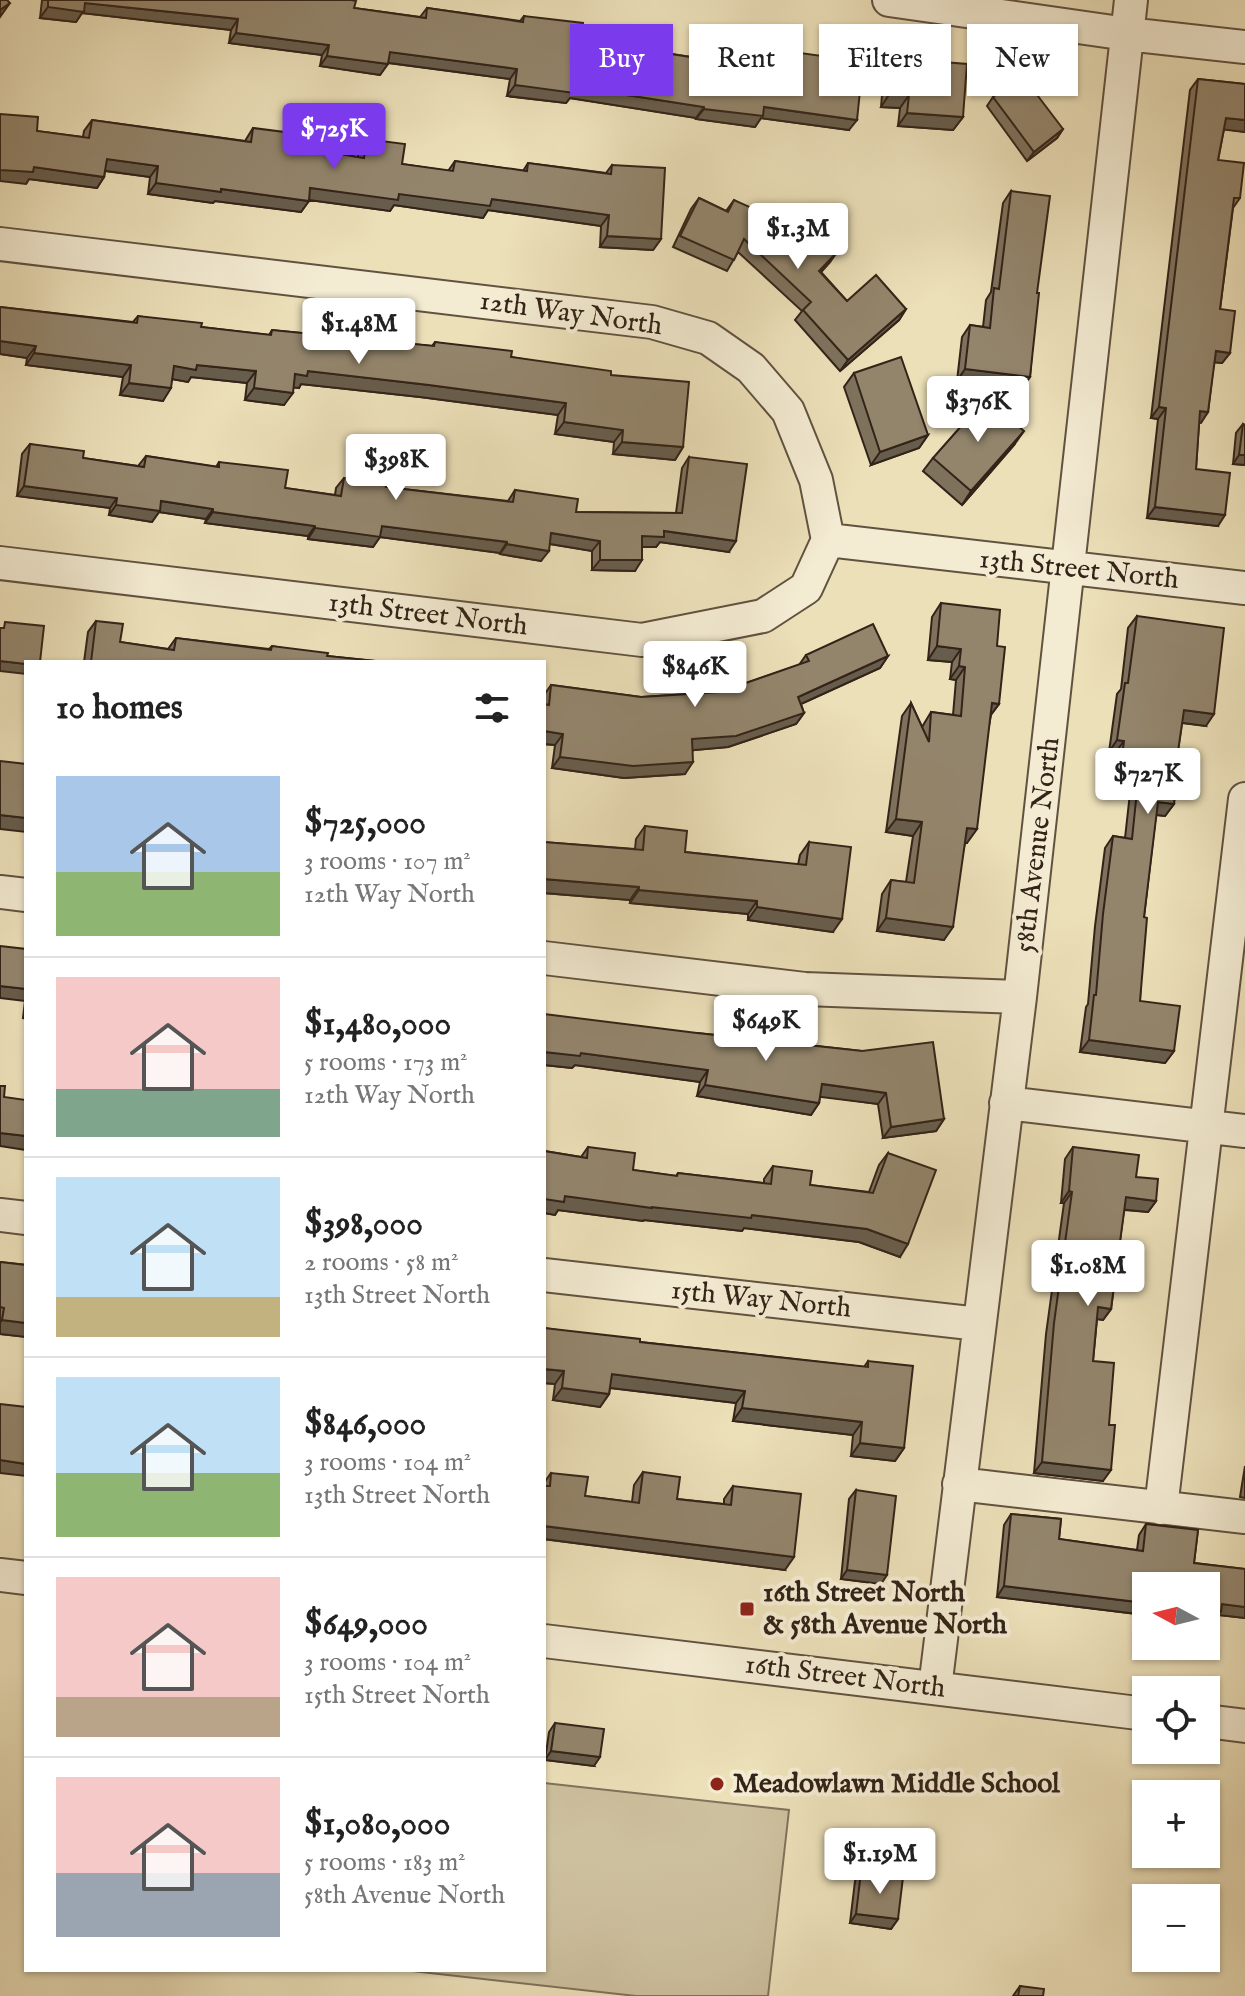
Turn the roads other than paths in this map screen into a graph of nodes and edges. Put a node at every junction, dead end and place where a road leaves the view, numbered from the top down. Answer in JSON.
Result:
{"nodes":[{"id":1,"x":889,"y":0,"type":"edge"},
{"id":2,"x":1131,"y":0,"type":"edge"},
{"id":3,"x":1127,"y":34,"type":"junction"},
{"id":4,"x":1245,"y":47,"type":"edge"},
{"id":5,"x":0,"y":244,"type":"edge"},
{"id":6,"x":828,"y":540,"type":"junction"},
{"id":7,"x":0,"y":563,"type":"edge"},
{"id":8,"x":1069,"y":569,"type":"junction"},
{"id":9,"x":1245,"y":588,"type":"edge"},
{"id":10,"x":1245,"y":799,"type":"edge"},
{"id":11,"x":0,"y":892,"type":"edge"},
{"id":12,"x":24,"y":895,"type":"edge"},
{"id":13,"x":546,"y":958,"type":"edge"},
{"id":14,"x":1020,"y":997,"type":"junction"},
{"id":15,"x":1006,"y":1103,"type":"junction"},
{"id":16,"x":1206,"y":1127,"type":"junction"},
{"id":17,"x":1245,"y":1131,"type":"edge"},
{"id":18,"x":0,"y":1215,"type":"edge"},
{"id":19,"x":24,"y":1218,"type":"edge"},
{"id":20,"x":546,"y":1275,"type":"edge"},
{"id":21,"x":979,"y":1324,"type":"junction"},
{"id":22,"x":959,"y":1484,"type":"junction"},
{"id":23,"x":1161,"y":1508,"type":"junction"},
{"id":24,"x":1245,"y":1517,"type":"edge"},
{"id":25,"x":0,"y":1575,"type":"edge"},
{"id":26,"x":24,"y":1578,"type":"edge"},
{"id":27,"x":546,"y":1641,"type":"edge"},
{"id":28,"x":935,"y":1688,"type":"junction"},
{"id":29,"x":1132,"y":1712,"type":"edge"},
{"id":30,"x":1220,"y":1723,"type":"edge"},
{"id":31,"x":1245,"y":1726,"type":"edge"}],
"edges":[{"from":1,"to":3,"type":"street"},
{"from":2,"to":3,"type":"street","name":"58th Avenue North"},
{"from":3,"to":4,"type":"street"},
{"from":3,"to":8,"type":"street","name":"58th Avenue North"},
{"from":5,"to":6,"type":"street","name":"12th Way North"},
{"from":6,"to":7,"type":"street","name":"13th Street North"},
{"from":6,"to":8,"type":"street","name":"13th Street North"},
{"from":8,"to":9,"type":"street","name":"13th Street North"},
{"from":8,"to":14,"type":"street","name":"58th Avenue North"},
{"from":10,"to":16,"type":"street"},
{"from":11,"to":12,"type":"street"},
{"from":13,"to":14,"type":"street"},
{"from":14,"to":15,"type":"street","name":"58th Avenue North"},
{"from":15,"to":16,"type":"street"},
{"from":15,"to":21,"type":"street","name":"58th Avenue North"},
{"from":16,"to":17,"type":"street"},
{"from":16,"to":23,"type":"street"},
{"from":18,"to":19,"type":"street"},
{"from":20,"to":21,"type":"street","name":"15th Way North"},
{"from":21,"to":22,"type":"street","name":"58th Avenue North"},
{"from":22,"to":23,"type":"street"},
{"from":22,"to":28,"type":"street","name":"58th Avenue North"},
{"from":23,"to":24,"type":"street"},
{"from":25,"to":26,"type":"street"},
{"from":27,"to":28,"type":"street","name":"16th Street North"},
{"from":28,"to":29,"type":"street","name":"16th Street North"},
{"from":30,"to":31,"type":"street"}]}
